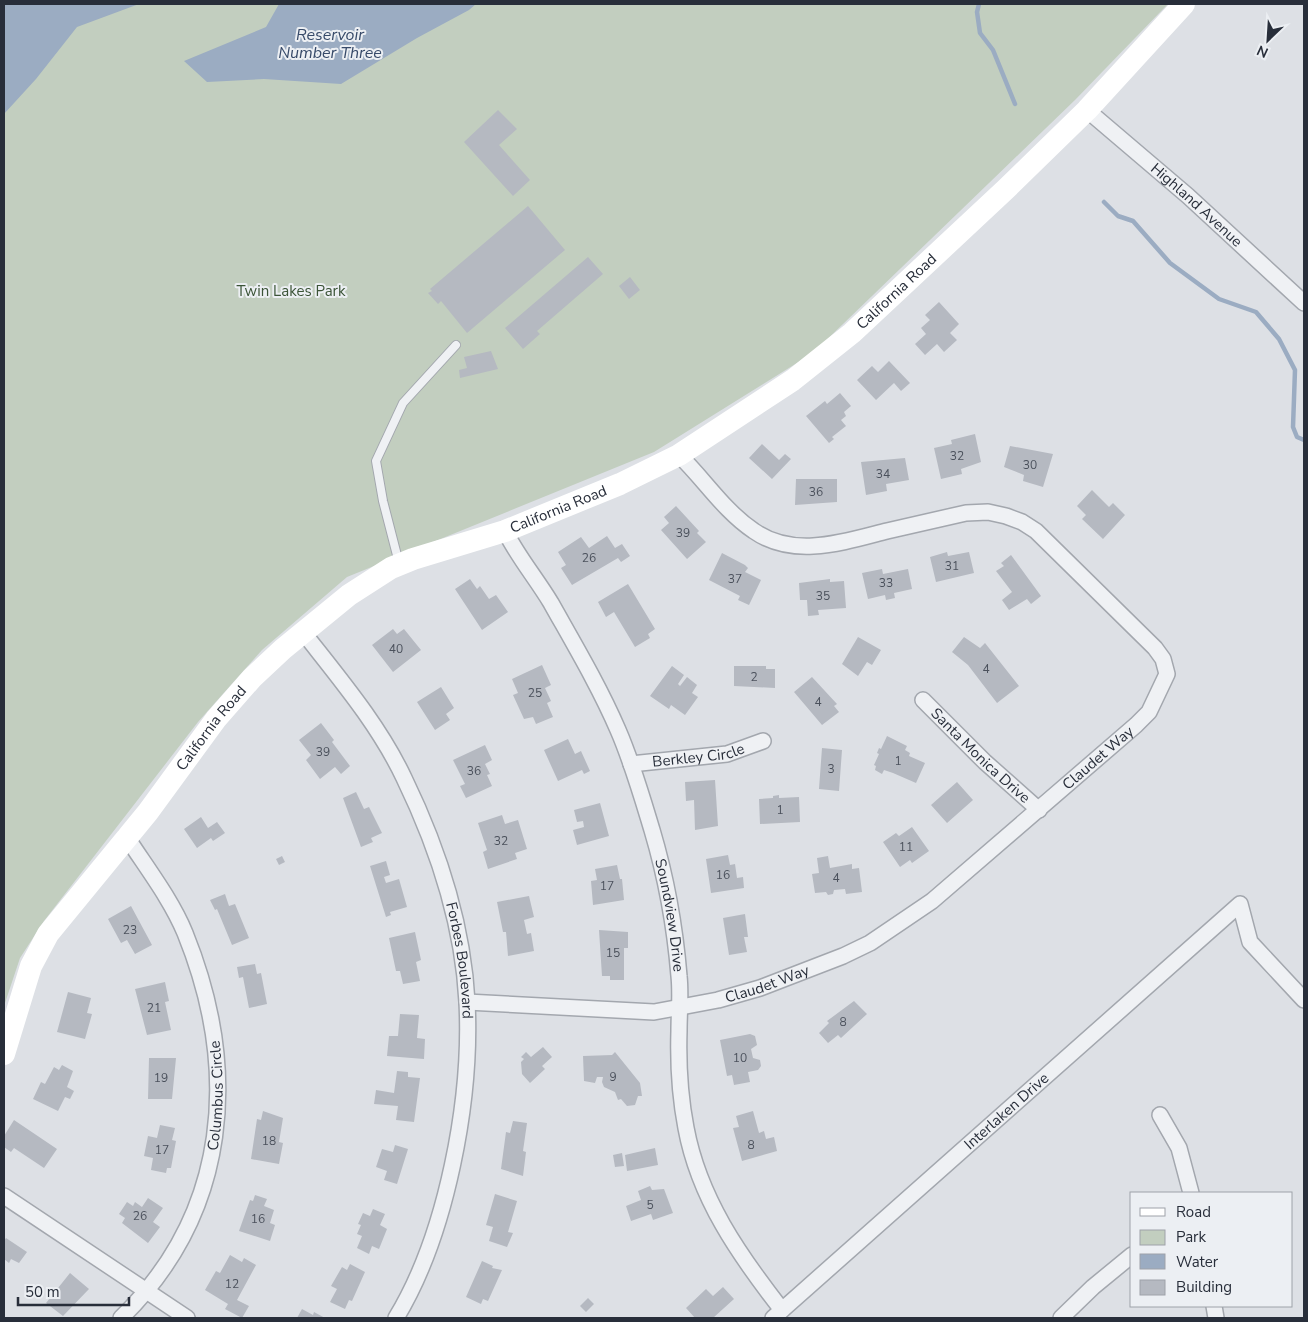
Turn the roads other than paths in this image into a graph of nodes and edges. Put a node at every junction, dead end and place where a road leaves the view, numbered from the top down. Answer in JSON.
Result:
{"nodes":[{"id":1,"x":1184,"y":4,"type":"edge"},
{"id":2,"x":1087,"y":110,"type":"junction"},
{"id":3,"x":1304,"y":303,"type":"edge"},
{"id":4,"x":456,"y":345,"type":"dead end"},
{"id":5,"x":679,"y":454,"type":"junction"},
{"id":6,"x":505,"y":531,"type":"junction"},
{"id":7,"x":400,"y":564,"type":"junction"},
{"id":8,"x":303,"y":632,"type":"junction"},
{"id":9,"x":923,"y":700,"type":"dead end"},
{"id":10,"x":763,"y":741,"type":"dead end"},
{"id":11,"x":631,"y":764,"type":"junction"},
{"id":12,"x":1039,"y":810,"type":"junction"},
{"id":13,"x":126,"y":836,"type":"junction"},
{"id":14,"x":1304,"y":1000,"type":"edge"},
{"id":15,"x":467,"y":1002,"type":"junction"},
{"id":16,"x":679,"y":1008,"type":"junction"},
{"id":17,"x":4,"y":1054,"type":"edge"},
{"id":18,"x":1160,"y":1116,"type":"dead end"},
{"id":19,"x":1191,"y":1192,"type":"edge"},
{"id":20,"x":4,"y":1196,"type":"edge"},
{"id":21,"x":1130,"y":1257,"type":"edge"},
{"id":22,"x":146,"y":1290,"type":"junction"},
{"id":23,"x":778,"y":1314,"type":"edge"},
{"id":24,"x":120,"y":1318,"type":"edge"},
{"id":25,"x":187,"y":1318,"type":"edge"},
{"id":26,"x":396,"y":1318,"type":"edge"},
{"id":27,"x":1061,"y":1318,"type":"edge"}],
"edges":[{"from":1,"to":2,"type":"main road","name":"California Road"},
{"from":2,"to":3,"type":"street","name":"Highland Avenue"},
{"from":2,"to":5,"type":"main road","name":"California Road"},
{"from":4,"to":7,"type":"lane"},
{"from":5,"to":6,"type":"main road","name":"California Road"},
{"from":5,"to":12,"type":"street","name":"Claudet Way"},
{"from":6,"to":7,"type":"main road","name":"California Road"},
{"from":6,"to":11,"type":"street","name":"Soundview Drive"},
{"from":7,"to":8,"type":"main road","name":"California Road"},
{"from":8,"to":13,"type":"main road","name":"California Road"},
{"from":8,"to":15,"type":"street","name":"Forbes Boulevard"},
{"from":9,"to":12,"type":"street","name":"Santa Monica Drive"},
{"from":10,"to":11,"type":"street","name":"Berkley Circle"},
{"from":11,"to":16,"type":"street","name":"Soundview Drive"},
{"from":12,"to":16,"type":"street","name":"Claudet Way"},
{"from":13,"to":17,"type":"main road","name":"California Road"},
{"from":13,"to":22,"type":"street","name":"Columbus Circle"},
{"from":14,"to":23,"type":"street","name":"Interlaken Drive"},
{"from":15,"to":16,"type":"street","name":"Claudet Way"},
{"from":15,"to":26,"type":"street","name":"Forbes Boulevard"},
{"from":16,"to":23,"type":"street","name":"Soundview Drive"},
{"from":18,"to":19,"type":"street"},
{"from":20,"to":22,"type":"street"},
{"from":21,"to":27,"type":"street"},
{"from":22,"to":24,"type":"street","name":"Columbus Circle"},
{"from":22,"to":25,"type":"street"}]}
